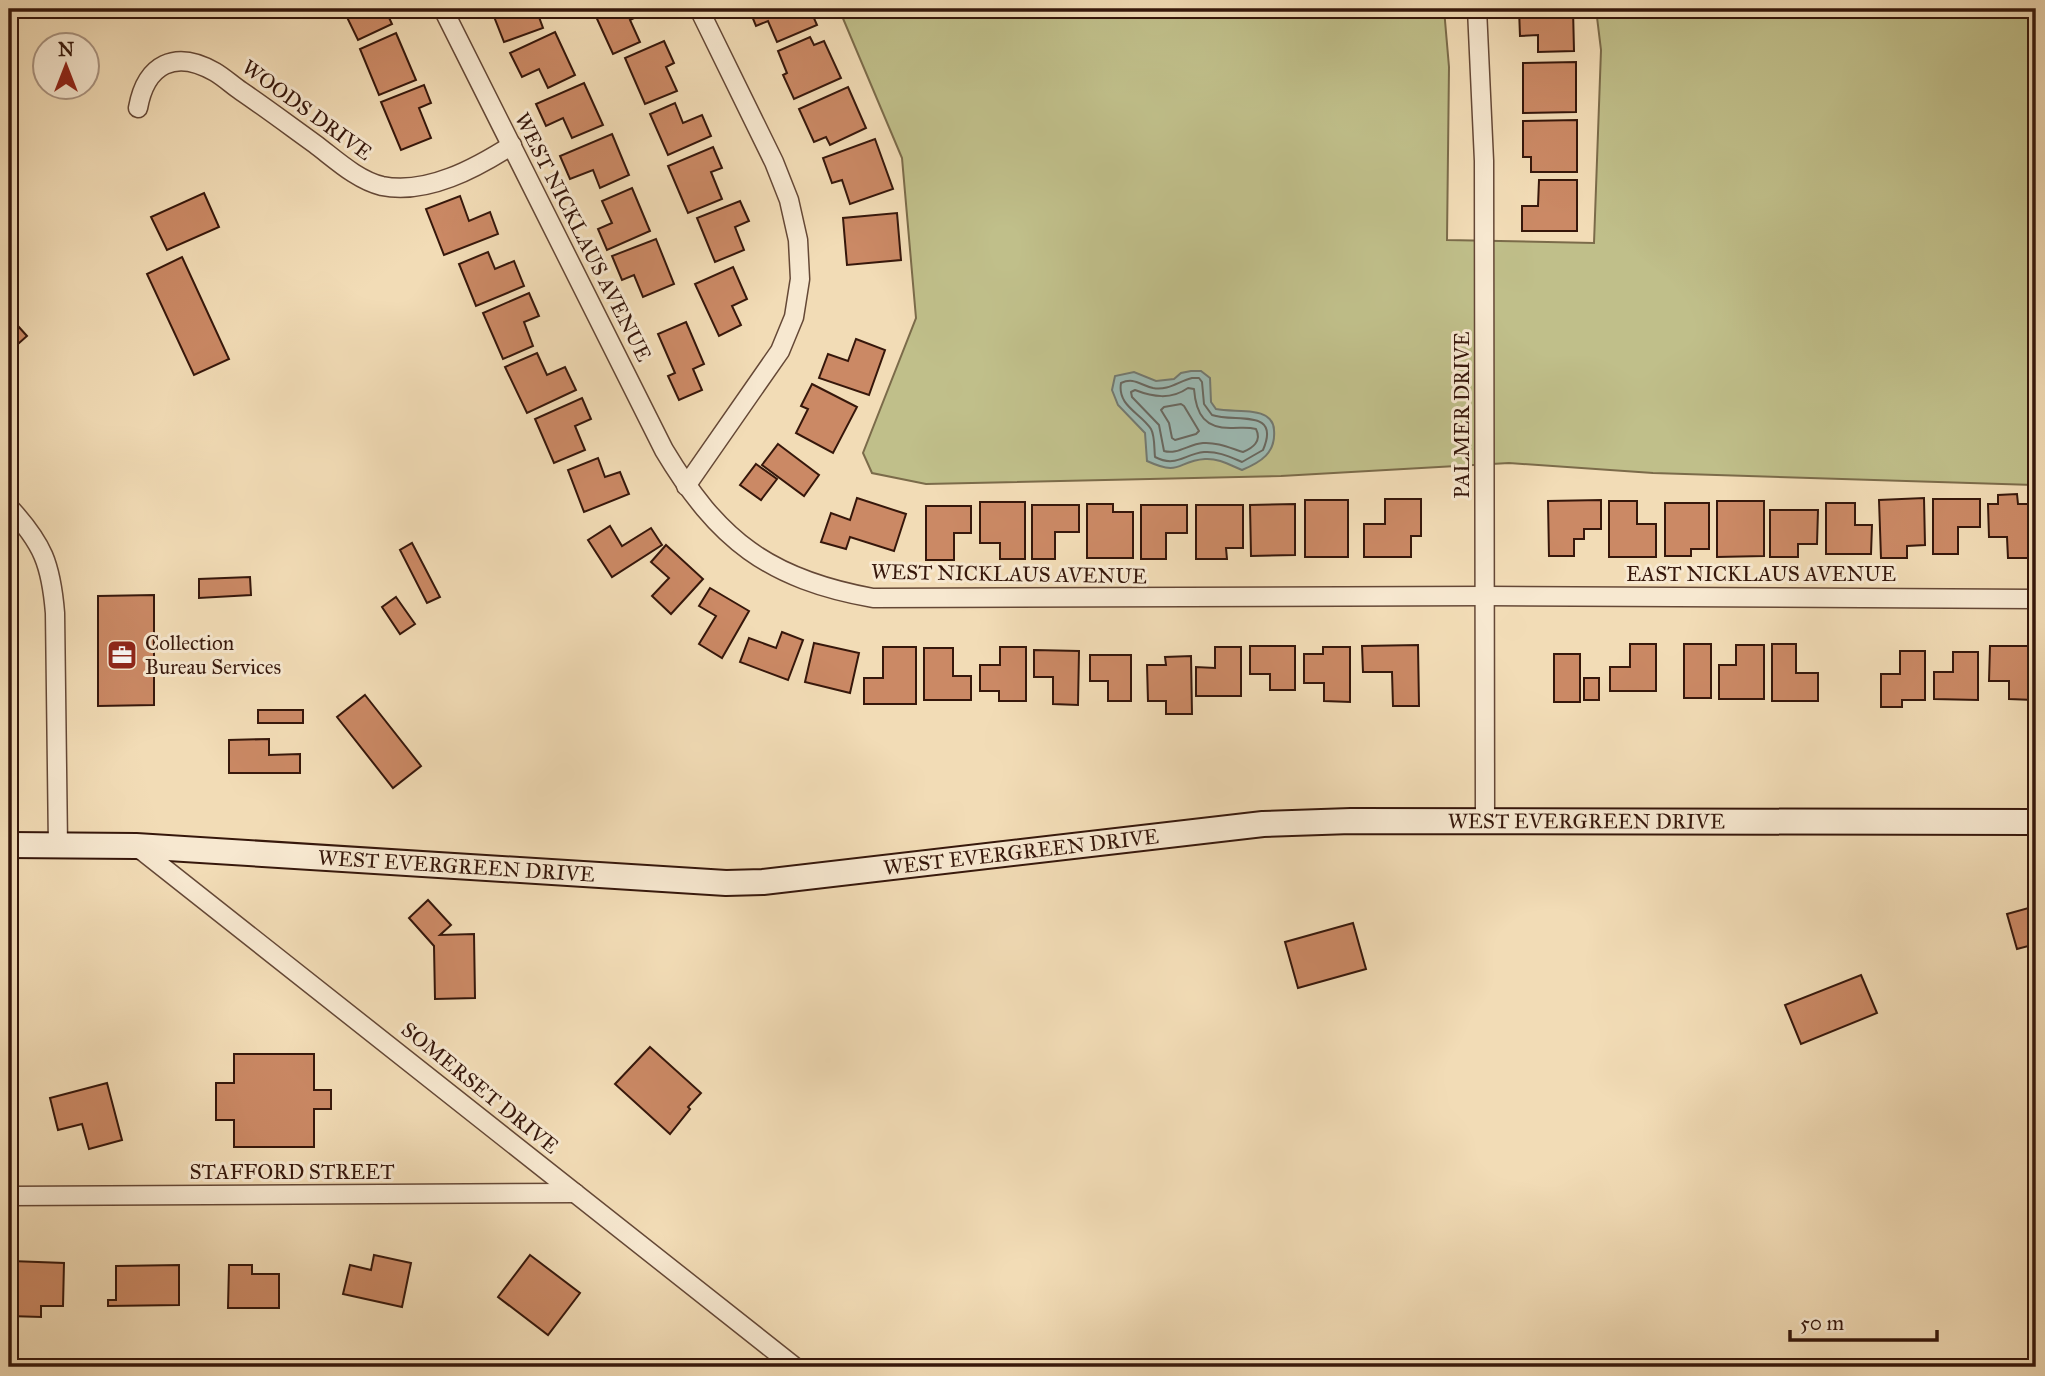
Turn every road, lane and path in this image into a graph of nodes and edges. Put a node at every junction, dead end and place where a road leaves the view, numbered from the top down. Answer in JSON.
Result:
{"nodes":[{"id":1,"x":443,"y":9,"type":"edge"},
{"id":2,"x":699,"y":9,"type":"edge"},
{"id":3,"x":1477,"y":9,"type":"edge"},
{"id":4,"x":138,"y":108,"type":"dead end"},
{"id":5,"x":512,"y":145,"type":"junction"},
{"id":6,"x":685,"y":486,"type":"junction"},
{"id":7,"x":9,"y":507,"type":"edge"},
{"id":8,"x":1486,"y":596,"type":"junction"},
{"id":9,"x":2036,"y":599,"type":"edge"},
{"id":10,"x":1485,"y":821,"type":"junction"},
{"id":11,"x":2036,"y":822,"type":"edge"},
{"id":12,"x":9,"y":845,"type":"edge"},
{"id":13,"x":58,"y":846,"type":"junction"},
{"id":14,"x":136,"y":846,"type":"junction"},
{"id":15,"x":575,"y":1193,"type":"junction"},
{"id":16,"x":9,"y":1196,"type":"edge"},
{"id":17,"x":795,"y":1367,"type":"edge"}],
"edges":[{"from":1,"to":5,"type":"street","name":"WEST NICKLAUS AVENUE"},
{"from":2,"to":6,"type":"street"},
{"from":3,"to":8,"type":"street","name":"PALMER DRIVE"},
{"from":4,"to":5,"type":"street","name":"WOODS DRIVE"},
{"from":5,"to":6,"type":"street","name":"WEST NICKLAUS AVENUE"},
{"from":6,"to":8,"type":"street","name":"WEST NICKLAUS AVENUE"},
{"from":7,"to":13,"type":"street"},
{"from":8,"to":9,"type":"street","name":"EAST NICKLAUS AVENUE"},
{"from":8,"to":10,"type":"street","name":"PALMER DRIVE"},
{"from":10,"to":11,"type":"street","name":"WEST EVERGREEN DRIVE"},
{"from":10,"to":14,"type":"street","name":"WEST EVERGREEN DRIVE"},
{"from":12,"to":13,"type":"street","name":"WEST EVERGREEN DRIVE"},
{"from":13,"to":14,"type":"street","name":"WEST EVERGREEN DRIVE"},
{"from":14,"to":15,"type":"street","name":"SOMERSET DRIVE"},
{"from":15,"to":16,"type":"street","name":"STAFFORD STREET"},
{"from":15,"to":17,"type":"street","name":"SOMERSET DRIVE"}]}
